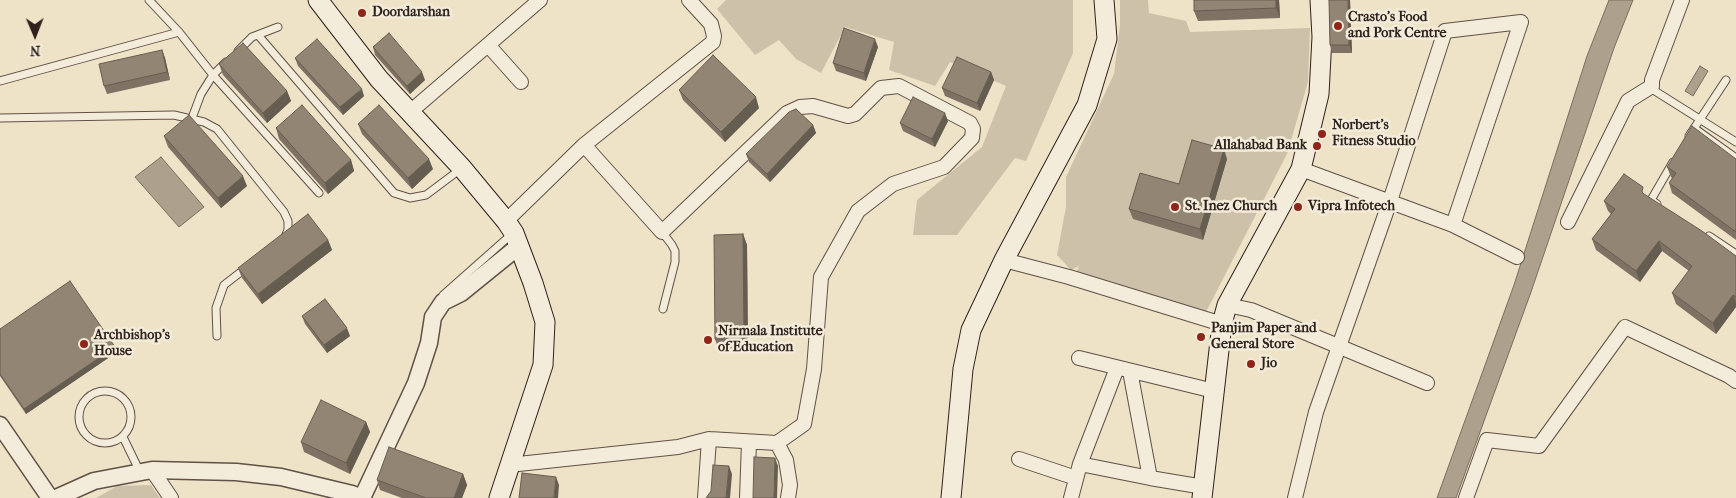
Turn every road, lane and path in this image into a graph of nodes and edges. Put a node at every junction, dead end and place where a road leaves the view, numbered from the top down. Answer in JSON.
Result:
{"nodes":[{"id":1,"x":149,"y":0,"type":"edge"},
{"id":2,"x":318,"y":0,"type":"edge"},
{"id":3,"x":540,"y":0,"type":"edge"},
{"id":4,"x":689,"y":0,"type":"edge"},
{"id":5,"x":1104,"y":0,"type":"edge"},
{"id":6,"x":1320,"y":0,"type":"edge"},
{"id":7,"x":1682,"y":0,"type":"edge"},
{"id":8,"x":278,"y":27,"type":"dead end"},
{"id":9,"x":179,"y":32,"type":"junction"},
{"id":10,"x":258,"y":35,"type":"junction"},
{"id":11,"x":488,"y":45,"type":"junction"},
{"id":12,"x":213,"y":75,"type":"junction"},
{"id":13,"x":1726,"y":80,"type":"dead end"},
{"id":14,"x":0,"y":81,"type":"edge"},
{"id":15,"x":521,"y":82,"type":"dead end"},
{"id":16,"x":1652,"y":86,"type":"junction"},
{"id":17,"x":410,"y":112,"type":"junction"},
{"id":18,"x":0,"y":118,"type":"edge"},
{"id":19,"x":192,"y":118,"type":"junction"},
{"id":20,"x":1700,"y":119,"type":"junction"},
{"id":21,"x":1694,"y":128,"type":"junction"},
{"id":22,"x":1736,"y":142,"type":"edge"},
{"id":23,"x":1685,"y":144,"type":"edge"},
{"id":24,"x":584,"y":145,"type":"junction"},
{"id":25,"x":1680,"y":152,"type":"edge"},
{"id":26,"x":1736,"y":158,"type":"edge"},
{"id":27,"x":462,"y":168,"type":"junction"},
{"id":28,"x":1301,"y":170,"type":"junction"},
{"id":29,"x":319,"y":193,"type":"dead end"},
{"id":30,"x":1390,"y":201,"type":"junction"},
{"id":31,"x":1666,"y":209,"type":"edge"},
{"id":32,"x":1568,"y":222,"type":"dead end"},
{"id":33,"x":1453,"y":225,"type":"junction"},
{"id":34,"x":662,"y":232,"type":"junction"},
{"id":35,"x":513,"y":233,"type":"junction"},
{"id":36,"x":1705,"y":234,"type":"edge"},
{"id":37,"x":277,"y":244,"type":"edge"},
{"id":38,"x":1736,"y":254,"type":"edge"},
{"id":39,"x":1517,"y":257,"type":"dead end"},
{"id":40,"x":1004,"y":260,"type":"junction"},
{"id":41,"x":254,"y":262,"type":"edge"},
{"id":42,"x":442,"y":296,"type":"dead end"},
{"id":43,"x":1227,"y":305,"type":"junction"},
{"id":44,"x":663,"y":309,"type":"dead end"},
{"id":45,"x":1222,"y":324,"type":"junction"},
{"id":46,"x":217,"y":336,"type":"dead end"},
{"id":47,"x":1339,"y":346,"type":"junction"},
{"id":48,"x":1079,"y":358,"type":"dead end"},
{"id":49,"x":1124,"y":370,"type":"junction"},
{"id":50,"x":1736,"y":381,"type":"edge"},
{"id":51,"x":1427,"y":383,"type":"dead end"},
{"id":52,"x":1214,"y":391,"type":"junction"},
{"id":53,"x":0,"y":425,"type":"edge"},
{"id":54,"x":123,"y":437,"type":"junction"},
{"id":55,"x":709,"y":439,"type":"junction"},
{"id":56,"x":749,"y":442,"type":"junction"},
{"id":57,"x":777,"y":444,"type":"junction"},
{"id":58,"x":1019,"y":459,"type":"dead end"},
{"id":59,"x":509,"y":465,"type":"junction"},
{"id":60,"x":146,"y":471,"type":"junction"},
{"id":61,"x":1078,"y":471,"type":"junction"},
{"id":62,"x":1150,"y":478,"type":"junction"},
{"id":63,"x":1203,"y":492,"type":"edge"},
{"id":64,"x":50,"y":498,"type":"edge"},
{"id":65,"x":56,"y":498,"type":"edge"},
{"id":66,"x":171,"y":498,"type":"edge"},
{"id":67,"x":361,"y":498,"type":"edge"},
{"id":68,"x":499,"y":498,"type":"edge"},
{"id":69,"x":705,"y":498,"type":"edge"},
{"id":70,"x":747,"y":498,"type":"edge"},
{"id":71,"x":788,"y":498,"type":"edge"},
{"id":72,"x":951,"y":498,"type":"edge"},
{"id":73,"x":1071,"y":498,"type":"edge"},
{"id":74,"x":1295,"y":498,"type":"edge"},
{"id":75,"x":1467,"y":498,"type":"edge"}],
"edges":[{"from":1,"to":9,"type":"lane"},
{"from":2,"to":17,"type":"main road"},
{"from":3,"to":11,"type":"street"},
{"from":4,"to":24,"type":"street"},
{"from":5,"to":40,"type":"main road"},
{"from":6,"to":28,"type":"main road"},
{"from":7,"to":16,"type":"street"},
{"from":8,"to":10,"type":"lane"},
{"from":9,"to":12,"type":"lane"},
{"from":9,"to":14,"type":"lane"},
{"from":10,"to":12,"type":"lane"},
{"from":10,"to":27,"type":"lane"},
{"from":11,"to":15,"type":"street"},
{"from":11,"to":17,"type":"street"},
{"from":12,"to":19,"type":"lane"},
{"from":12,"to":29,"type":"lane"},
{"from":13,"to":20,"type":"lane"},
{"from":16,"to":20,"type":"lane"},
{"from":16,"to":32,"type":"street"},
{"from":17,"to":27,"type":"main road"},
{"from":18,"to":19,"type":"lane"},
{"from":19,"to":37,"type":"lane"},
{"from":20,"to":21,"type":"lane"},
{"from":20,"to":22,"type":"lane"},
{"from":21,"to":23,"type":"lane"},
{"from":21,"to":26,"type":"lane"},
{"from":24,"to":34,"type":"street"},
{"from":24,"to":35,"type":"street"},
{"from":25,"to":31,"type":"lane"},
{"from":27,"to":35,"type":"main road"},
{"from":28,"to":30,"type":"street"},
{"from":28,"to":43,"type":"main road"},
{"from":30,"to":33,"type":"street"},
{"from":30,"to":33,"type":"street"},
{"from":30,"to":47,"type":"street"},
{"from":33,"to":39,"type":"street"},
{"from":34,"to":44,"type":"lane"},
{"from":34,"to":57,"type":"street"},
{"from":35,"to":42,"type":"lane"},
{"from":35,"to":59,"type":"main road"},
{"from":35,"to":67,"type":"street"},
{"from":36,"to":38,"type":"lane"},
{"from":40,"to":45,"type":"street"},
{"from":40,"to":72,"type":"main road"},
{"from":41,"to":46,"type":"lane"},
{"from":43,"to":45,"type":"main road"},
{"from":43,"to":47,"type":"street"},
{"from":45,"to":52,"type":"main road"},
{"from":47,"to":51,"type":"street"},
{"from":47,"to":74,"type":"street"},
{"from":48,"to":49,"type":"street"},
{"from":49,"to":52,"type":"street"},
{"from":49,"to":61,"type":"street"},
{"from":49,"to":62,"type":"street"},
{"from":50,"to":75,"type":"street"},
{"from":52,"to":63,"type":"main road"},
{"from":53,"to":64,"type":"street"},
{"from":54,"to":54,"type":"lane"},
{"from":54,"to":60,"type":"lane"},
{"from":55,"to":56,"type":"street"},
{"from":55,"to":59,"type":"street"},
{"from":55,"to":69,"type":"street"},
{"from":56,"to":57,"type":"street"},
{"from":56,"to":70,"type":"street"},
{"from":57,"to":71,"type":"street"},
{"from":58,"to":61,"type":"street"},
{"from":59,"to":68,"type":"main road"},
{"from":60,"to":65,"type":"street"},
{"from":60,"to":66,"type":"street"},
{"from":60,"to":67,"type":"street"},
{"from":61,"to":62,"type":"street"},
{"from":61,"to":73,"type":"street"},
{"from":62,"to":63,"type":"street"}]}
